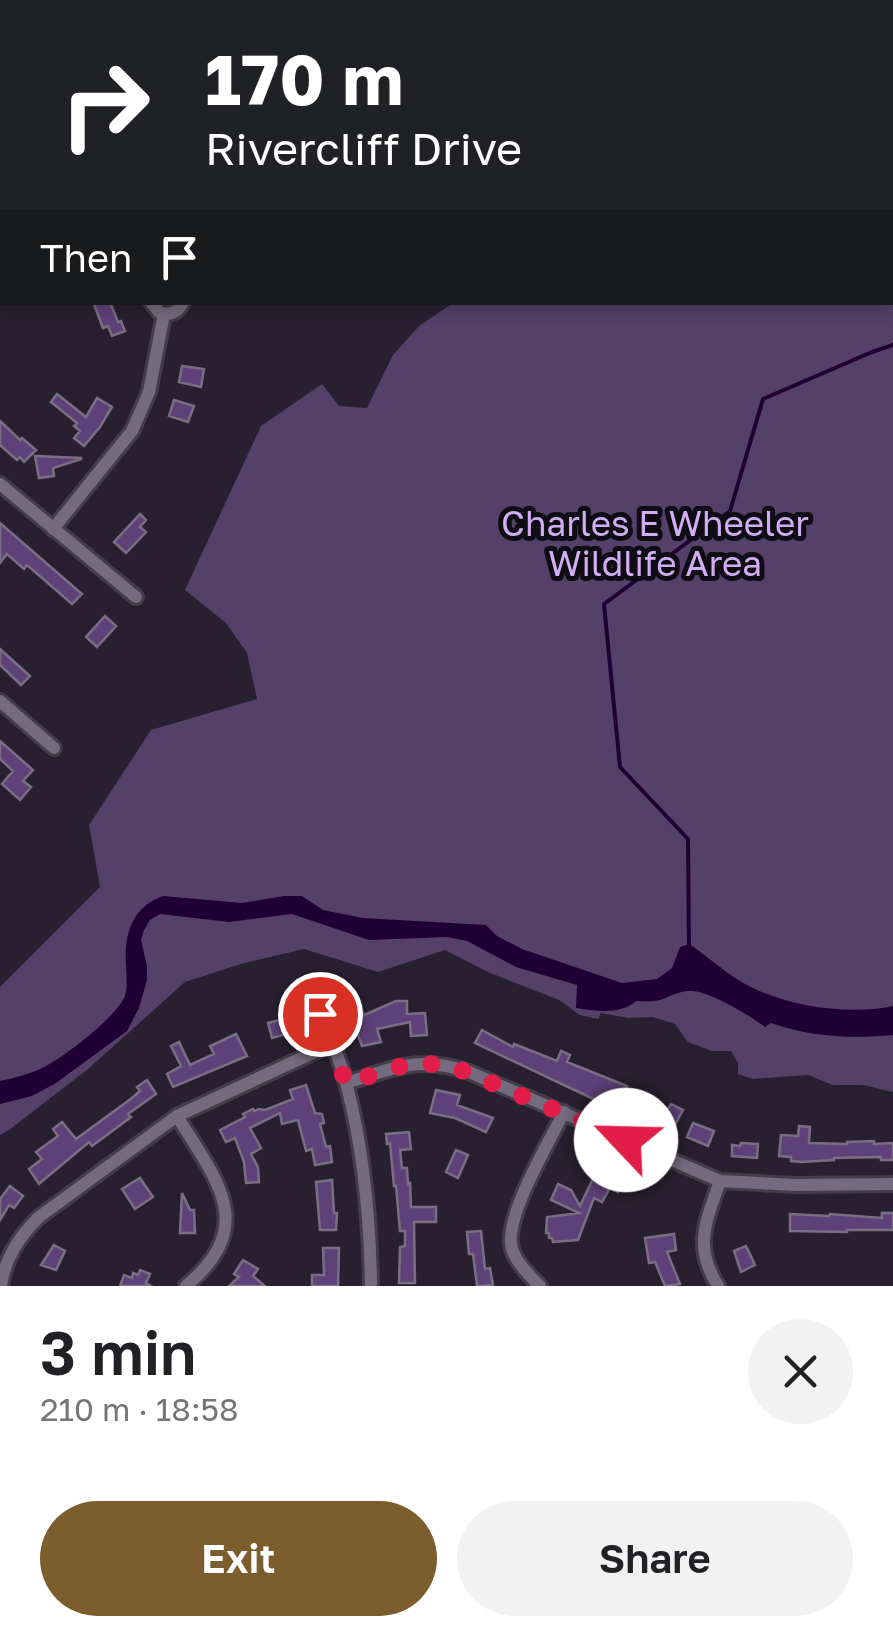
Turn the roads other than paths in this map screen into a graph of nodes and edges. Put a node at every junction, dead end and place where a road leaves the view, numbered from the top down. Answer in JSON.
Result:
{"nodes":[{"id":1,"x":152,"y":305,"type":"edge"},
{"id":2,"x":181,"y":305,"type":"edge"},
{"id":3,"x":164,"y":314,"type":"junction"},
{"id":4,"x":0,"y":484,"type":"edge"},
{"id":5,"x":53,"y":530,"type":"junction"},
{"id":6,"x":136,"y":597,"type":"dead end"},
{"id":7,"x":0,"y":702,"type":"edge"},
{"id":8,"x":54,"y":748,"type":"dead end"},
{"id":9,"x":320,"y":1014,"type":"dead end"},
{"id":10,"x":332,"y":1044,"type":"junction"},
{"id":11,"x":346,"y":1083,"type":"junction"},
{"id":12,"x":564,"y":1112,"type":"junction"},
{"id":13,"x":176,"y":1116,"type":"junction"},
{"id":14,"x":720,"y":1181,"type":"junction"},
{"id":15,"x":893,"y":1184,"type":"edge"},
{"id":16,"x":1,"y":1286,"type":"edge"},
{"id":17,"x":186,"y":1286,"type":"edge"},
{"id":18,"x":371,"y":1286,"type":"edge"},
{"id":19,"x":540,"y":1286,"type":"edge"},
{"id":20,"x":718,"y":1286,"type":"edge"}],
"edges":[{"from":1,"to":3,"type":"street"},
{"from":2,"to":3,"type":"street"},
{"from":3,"to":5,"type":"street"},
{"from":4,"to":5,"type":"street"},
{"from":5,"to":6,"type":"street"},
{"from":7,"to":8,"type":"street"},
{"from":9,"to":10,"type":"street"},
{"from":10,"to":11,"type":"street"},
{"from":10,"to":13,"type":"street"},
{"from":11,"to":12,"type":"street"},
{"from":11,"to":18,"type":"street"},
{"from":12,"to":14,"type":"street"},
{"from":12,"to":19,"type":"street"},
{"from":13,"to":16,"type":"street"},
{"from":13,"to":17,"type":"street"},
{"from":14,"to":15,"type":"street"},
{"from":14,"to":20,"type":"street"}]}
